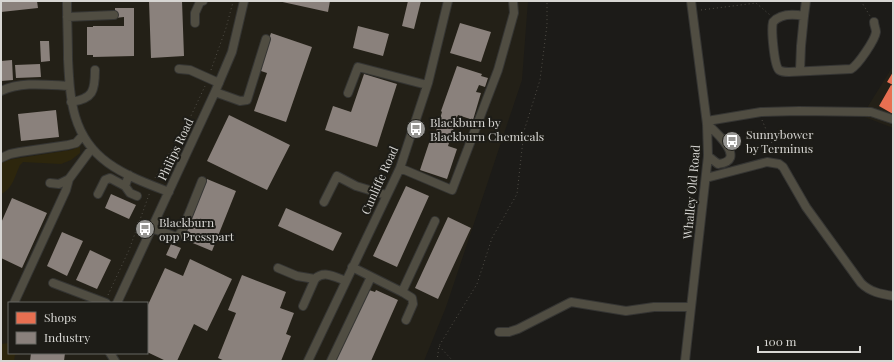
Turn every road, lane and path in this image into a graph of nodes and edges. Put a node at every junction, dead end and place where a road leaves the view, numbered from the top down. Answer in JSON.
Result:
{"nodes":[{"id":1,"x":67,"y":1,"type":"edge"},
{"id":2,"x":203,"y":1,"type":"edge"},
{"id":3,"x":244,"y":1,"type":"edge"},
{"id":4,"x":448,"y":1,"type":"edge"},
{"id":5,"x":513,"y":1,"type":"edge"},
{"id":6,"x":547,"y":1,"type":"edge"},
{"id":7,"x":691,"y":1,"type":"edge"},
{"id":8,"x":806,"y":1,"type":"edge"},
{"id":9,"x":861,"y":1,"type":"edge"},
{"id":10,"x":233,"y":2,"type":"dead end"},
{"id":11,"x":692,"y":12,"type":"junction"},
{"id":12,"x":114,"y":15,"type":"dead end"},
{"id":13,"x":804,"y":16,"type":"junction"},
{"id":14,"x":67,"y":17,"type":"junction"},
{"id":15,"x":775,"y":19,"type":"junction"},
{"id":16,"x":874,"y":22,"type":"joint"},
{"id":17,"x":195,"y":23,"type":"dead end"},
{"id":18,"x":266,"y":39,"type":"dead end"},
{"id":19,"x":179,"y":69,"type":"dead end"},
{"id":20,"x":94,"y":70,"type":"dead end"},
{"id":21,"x":211,"y":70,"type":"dead end"},
{"id":22,"x":800,"y":71,"type":"junction"},
{"id":23,"x":206,"y":82,"type":"dead end"},
{"id":24,"x":219,"y":83,"type":"junction"},
{"id":25,"x":427,"y":85,"type":"junction"},
{"id":26,"x":69,"y":86,"type":"junction"},
{"id":27,"x":1,"y":90,"type":"edge"},
{"id":28,"x":215,"y":92,"type":"junction"},
{"id":29,"x":348,"y":93,"type":"dead end"},
{"id":30,"x":71,"y":102,"type":"junction"},
{"id":31,"x":759,"y":113,"type":"junction"},
{"id":32,"x":892,"y":119,"type":"dead end"},
{"id":33,"x":707,"y":123,"type":"junction"},
{"id":34,"x":83,"y":135,"type":"junction"},
{"id":35,"x":92,"y":148,"type":"junction"},
{"id":36,"x":708,"y":156,"type":"junction"},
{"id":37,"x":1,"y":158,"type":"edge"},
{"id":38,"x":779,"y":164,"type":"junction"},
{"id":39,"x":400,"y":168,"type":"junction"},
{"id":40,"x":129,"y":175,"type":"junction"},
{"id":41,"x":706,"y":178,"type":"junction"},
{"id":42,"x":69,"y":179,"type":"junction"},
{"id":43,"x":154,"y":181,"type":"dead end"},
{"id":44,"x":202,"y":181,"type":"dead end"},
{"id":45,"x":50,"y":183,"type":"dead end"},
{"id":46,"x":125,"y":186,"type":"junction"},
{"id":47,"x":150,"y":190,"type":"dead end"},
{"id":48,"x":169,"y":192,"type":"junction"},
{"id":49,"x":98,"y":194,"type":"dead end"},
{"id":50,"x":386,"y":195,"type":"junction"},
{"id":51,"x":136,"y":196,"type":"dead end"},
{"id":52,"x":324,"y":202,"type":"dead end"},
{"id":53,"x":434,"y":221,"type":"dead end"},
{"id":54,"x":151,"y":228,"type":"junction"},
{"id":55,"x":352,"y":267,"type":"junction"},
{"id":56,"x":278,"y":268,"type":"dead end"},
{"id":57,"x":371,"y":276,"type":"junction"},
{"id":58,"x":315,"y":279,"type":"junction"},
{"id":59,"x":346,"y":281,"type":"junction"},
{"id":60,"x":53,"y":282,"type":"dead end"},
{"id":61,"x":402,"y":292,"type":"junction"},
{"id":62,"x":893,"y":296,"type":"edge"},
{"id":63,"x":14,"y":302,"type":"edge"},
{"id":64,"x":103,"y":302,"type":"edge"},
{"id":65,"x":106,"y":302,"type":"edge"},
{"id":66,"x":117,"y":302,"type":"edge"},
{"id":67,"x":304,"y":306,"type":"dead end"},
{"id":68,"x":691,"y":307,"type":"junction"},
{"id":69,"x":406,"y":320,"type":"dead end"},
{"id":70,"x":499,"y":332,"type":"dead end"},
{"id":71,"x":438,"y":346,"type":"junction"},
{"id":72,"x":308,"y":361,"type":"edge"},
{"id":73,"x":331,"y":361,"type":"edge"},
{"id":74,"x":437,"y":361,"type":"edge"},
{"id":75,"x":453,"y":361,"type":"edge"},
{"id":76,"x":685,"y":361,"type":"edge"}],
"edges":[{"from":1,"to":14,"type":"street"},
{"from":2,"to":17,"type":"street"},
{"from":3,"to":24,"type":"street","name":"Philips Road"},
{"from":4,"to":25,"type":"street","name":"Cunliffe Road"},
{"from":5,"to":39,"type":"street"},
{"from":6,"to":71,"type":"path"},
{"from":7,"to":11,"type":"street","name":"Whalley Old Road"},
{"from":8,"to":13,"type":"street"},
{"from":9,"to":16,"type":"path"},
{"from":10,"to":21,"type":"path"},
{"from":11,"to":15,"type":"path"},
{"from":11,"to":33,"type":"street","name":"Whalley Old Road"},
{"from":12,"to":14,"type":"street"},
{"from":13,"to":15,"type":"street"},
{"from":13,"to":22,"type":"street"},
{"from":14,"to":26,"type":"street"},
{"from":15,"to":22,"type":"street"},
{"from":16,"to":22,"type":"street"},
{"from":18,"to":28,"type":"street"},
{"from":19,"to":24,"type":"street"},
{"from":20,"to":30,"type":"street"},
{"from":23,"to":43,"type":"path"},
{"from":24,"to":28,"type":"street","name":"Philips Road"},
{"from":25,"to":29,"type":"street"},
{"from":25,"to":39,"type":"street","name":"Cunliffe Road"},
{"from":26,"to":27,"type":"street"},
{"from":26,"to":30,"type":"street"},
{"from":28,"to":48,"type":"street","name":"Philips Road"},
{"from":30,"to":34,"type":"street"},
{"from":31,"to":32,"type":"street"},
{"from":31,"to":33,"type":"street"},
{"from":31,"to":38,"type":"path"},
{"from":33,"to":36,"type":"street","name":"Whalley Old Road"},
{"from":33,"to":36,"type":"street"},
{"from":34,"to":35,"type":"street"},
{"from":34,"to":37,"type":"street"},
{"from":35,"to":40,"type":"street"},
{"from":35,"to":42,"type":"street"},
{"from":36,"to":41,"type":"street","name":"Whalley Old Road"},
{"from":38,"to":41,"type":"street"},
{"from":38,"to":62,"type":"street"},
{"from":39,"to":50,"type":"street","name":"Cunliffe Road"},
{"from":40,"to":46,"type":"street"},
{"from":40,"to":48,"type":"street"},
{"from":41,"to":68,"type":"street","name":"Whalley Old Road"},
{"from":42,"to":45,"type":"street"},
{"from":42,"to":63,"type":"street"},
{"from":44,"to":54,"type":"street"},
{"from":46,"to":49,"type":"street"},
{"from":46,"to":51,"type":"street"},
{"from":47,"to":65,"type":"path"},
{"from":48,"to":54,"type":"street","name":"Philips Road"},
{"from":50,"to":52,"type":"street"},
{"from":50,"to":55,"type":"street","name":"Cunliffe Road"},
{"from":53,"to":61,"type":"street"},
{"from":54,"to":66,"type":"street","name":"Philips Road"},
{"from":55,"to":57,"type":"street"},
{"from":55,"to":59,"type":"street","name":"Cunliffe Road"},
{"from":56,"to":58,"type":"street"},
{"from":57,"to":61,"type":"street"},
{"from":57,"to":73,"type":"street"},
{"from":58,"to":59,"type":"street"},
{"from":58,"to":67,"type":"street"},
{"from":59,"to":72,"type":"street","name":"Cunliffe Road"},
{"from":60,"to":64,"type":"street"},
{"from":61,"to":69,"type":"street"},
{"from":68,"to":70,"type":"street"},
{"from":68,"to":76,"type":"street","name":"Whalley Old Road"},
{"from":71,"to":74,"type":"path"},
{"from":71,"to":75,"type":"path"}]}
